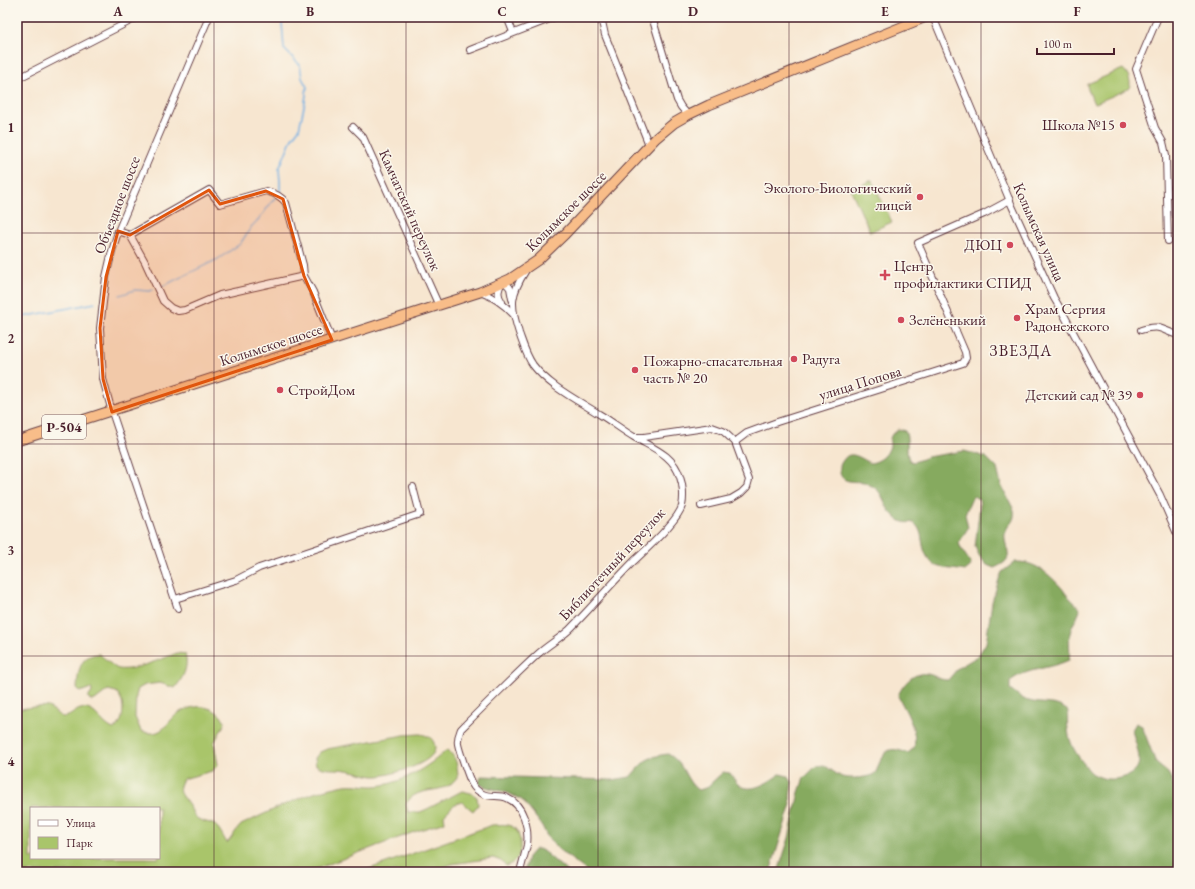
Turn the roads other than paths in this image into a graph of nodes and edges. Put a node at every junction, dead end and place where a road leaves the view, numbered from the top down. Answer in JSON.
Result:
{"nodes":[{"id":1,"x":138,"y":17,"type":"edge"},
{"id":2,"x":209,"y":17,"type":"edge"},
{"id":3,"x":507,"y":17,"type":"edge"},
{"id":4,"x":555,"y":17,"type":"edge"},
{"id":5,"x":601,"y":17,"type":"edge"},
{"id":6,"x":652,"y":17,"type":"edge"},
{"id":7,"x":926,"y":17,"type":"edge"},
{"id":8,"x":933,"y":17,"type":"edge"},
{"id":9,"x":1158,"y":17,"type":"edge"},
{"id":10,"x":513,"y":32,"type":"junction"},
{"id":11,"x":470,"y":50,"type":"dead end"},
{"id":12,"x":17,"y":79,"type":"edge"},
{"id":13,"x":688,"y":115,"type":"junction"},
{"id":14,"x":353,"y":127,"type":"dead end"},
{"id":15,"x":649,"y":145,"type":"junction"},
{"id":16,"x":1010,"y":200,"type":"junction"},
{"id":17,"x":118,"y":231,"type":"junction"},
{"id":18,"x":130,"y":235,"type":"junction"},
{"id":19,"x":1168,"y":240,"type":"dead end"},
{"id":20,"x":527,"y":268,"type":"junction"},
{"id":21,"x":304,"y":276,"type":"junction"},
{"id":22,"x":503,"y":283,"type":"junction"},
{"id":23,"x":480,"y":292,"type":"junction"},
{"id":24,"x":513,"y":302,"type":"junction"},
{"id":25,"x":504,"y":304,"type":"junction"},
{"id":26,"x":439,"y":306,"type":"junction"},
{"id":27,"x":513,"y":314,"type":"junction"},
{"id":28,"x":1141,"y":330,"type":"dead end"},
{"id":29,"x":1178,"y":335,"type":"edge"},
{"id":30,"x":332,"y":340,"type":"junction"},
{"id":31,"x":112,"y":412,"type":"junction"},
{"id":32,"x":634,"y":437,"type":"junction"},
{"id":33,"x":17,"y":441,"type":"edge"},
{"id":34,"x":735,"y":442,"type":"junction"},
{"id":35,"x":413,"y":487,"type":"dead end"},
{"id":36,"x":701,"y":506,"type":"dead end"},
{"id":37,"x":1178,"y":536,"type":"edge"},
{"id":38,"x":175,"y":599,"type":"junction"},
{"id":39,"x":178,"y":609,"type":"dead end"},
{"id":40,"x":520,"y":872,"type":"edge"}],
"edges":[{"from":1,"to":12,"type":"street"},
{"from":2,"to":17,"type":"street","name":"Объездное шоссе"},
{"from":3,"to":10,"type":"street"},
{"from":4,"to":10,"type":"street"},
{"from":5,"to":15,"type":"street"},
{"from":6,"to":13,"type":"street"},
{"from":7,"to":13,"type":"highway","name":"Колымское шоссе"},
{"from":8,"to":16,"type":"street","name":"Колымская улица"},
{"from":9,"to":19,"type":"street"},
{"from":10,"to":11,"type":"street"},
{"from":13,"to":15,"type":"highway","name":"Колымское шоссе"},
{"from":14,"to":26,"type":"street","name":"Камчатский переулок"},
{"from":15,"to":20,"type":"highway","name":"Колымское шоссе"},
{"from":16,"to":34,"type":"street","name":"улица Попова"},
{"from":16,"to":37,"type":"street","name":"Колымская улица"},
{"from":17,"to":18,"type":"street"},
{"from":17,"to":31,"type":"street","name":"Объездное шоссе"},
{"from":18,"to":21,"type":"street"},
{"from":18,"to":21,"type":"street"},
{"from":20,"to":22,"type":"highway","name":"Колымское шоссе"},
{"from":20,"to":24,"type":"street","name":"Библиотечный переулок"},
{"from":21,"to":30,"type":"street"},
{"from":22,"to":23,"type":"highway","name":"Колымское шоссе"},
{"from":22,"to":24,"type":"street"},
{"from":22,"to":25,"type":"street"},
{"from":23,"to":25,"type":"street","name":"Библиотечный переулок"},
{"from":23,"to":26,"type":"highway","name":"Колымское шоссе"},
{"from":24,"to":27,"type":"street","name":"Библиотечный переулок"},
{"from":25,"to":27,"type":"street","name":"Библиотечный переулок"},
{"from":26,"to":30,"type":"highway","name":"Колымское шоссе"},
{"from":27,"to":32,"type":"street","name":"Библиотечный переулок"},
{"from":28,"to":29,"type":"street"},
{"from":30,"to":31,"type":"highway","name":"Колымское шоссе"},
{"from":31,"to":33,"type":"highway","number":"Р-504"},
{"from":31,"to":38,"type":"street","name":"Объездное шоссе"},
{"from":32,"to":34,"type":"street"},
{"from":32,"to":40,"type":"street","name":"Библиотечный переулок"},
{"from":34,"to":36,"type":"street"},
{"from":35,"to":38,"type":"street"},
{"from":38,"to":39,"type":"street","name":"Объездное шоссе"}]}
